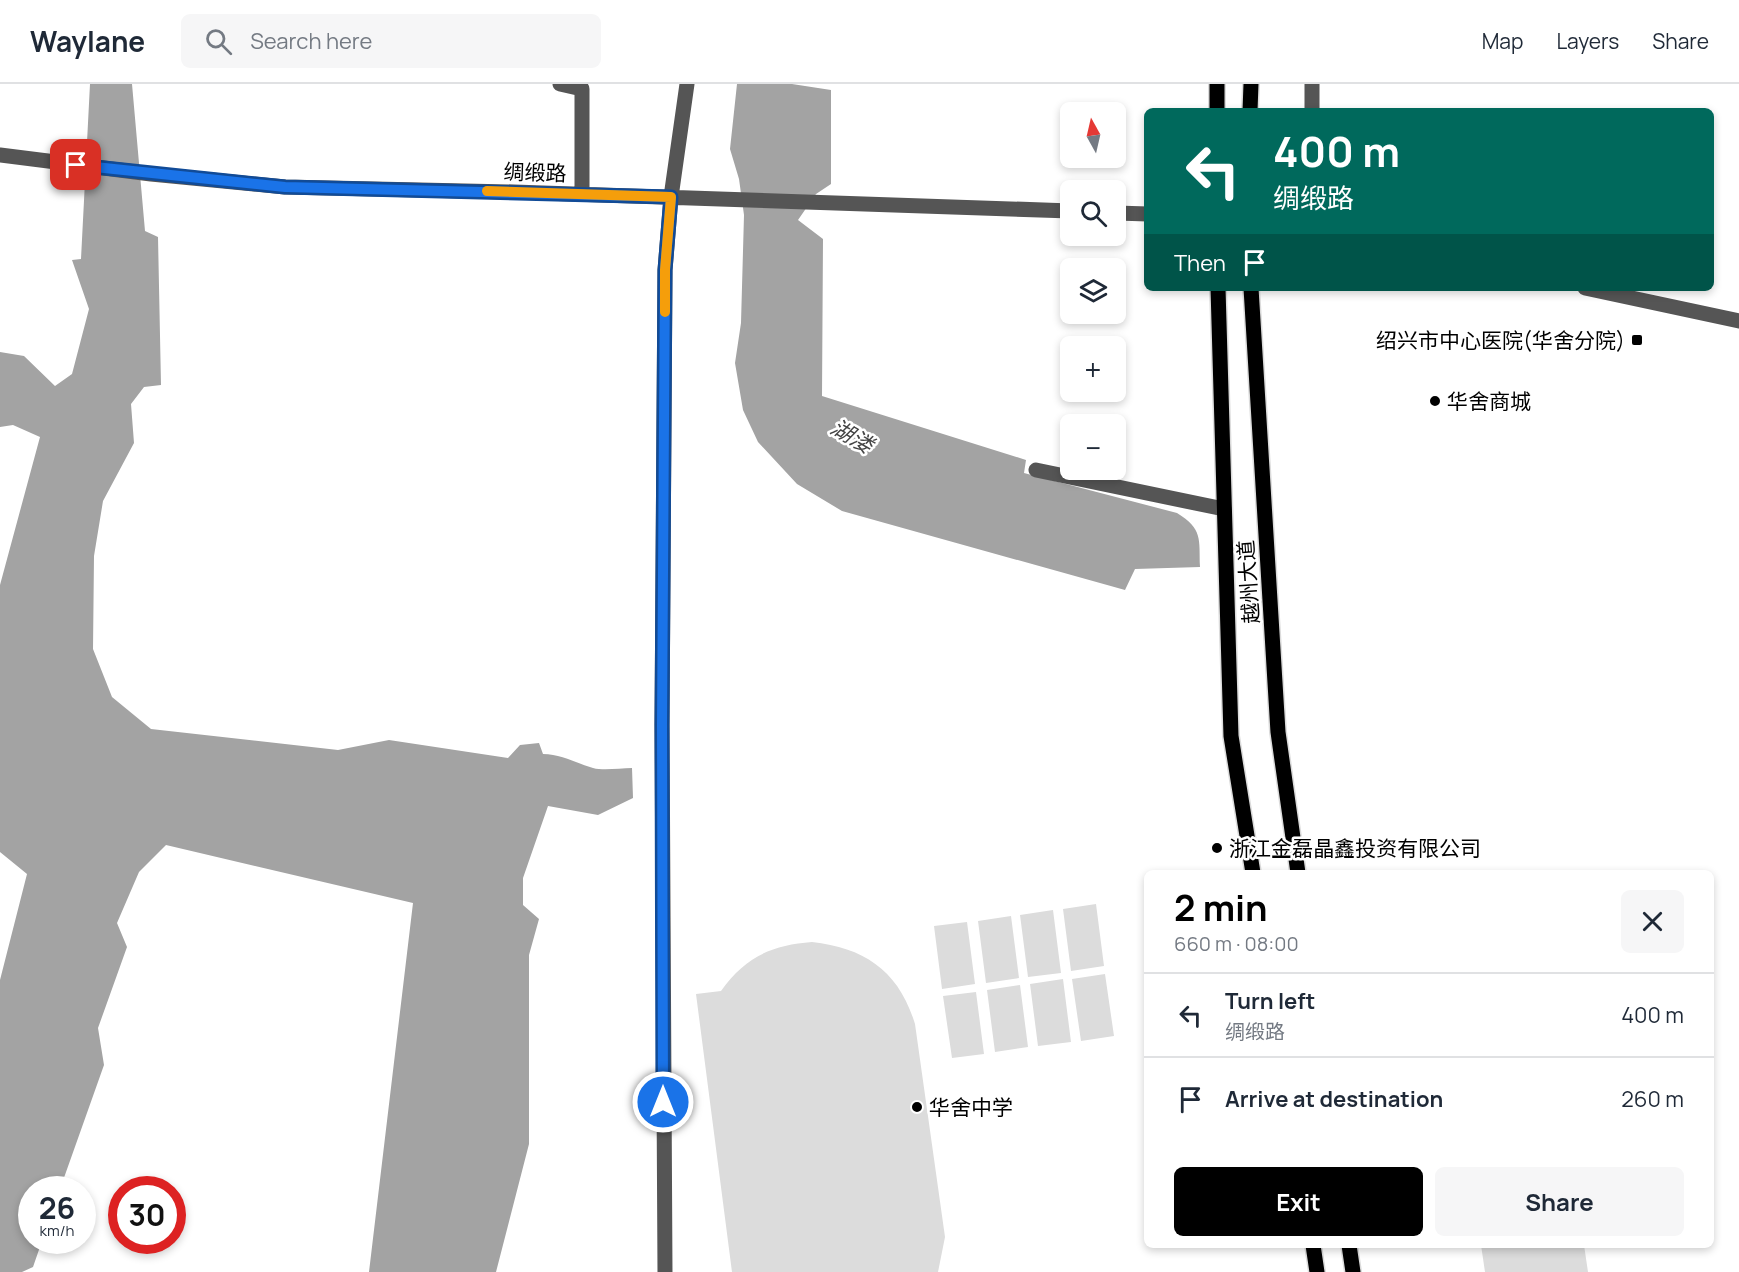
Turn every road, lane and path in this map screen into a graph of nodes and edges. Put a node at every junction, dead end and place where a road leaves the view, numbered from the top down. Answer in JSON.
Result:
{"nodes":[{"id":1,"x":560,"y":84,"type":"edge"},
{"id":2,"x":687,"y":84,"type":"edge"},
{"id":3,"x":1217,"y":84,"type":"edge"},
{"id":4,"x":1251,"y":84,"type":"edge"},
{"id":5,"x":1312,"y":84,"type":"edge"},
{"id":6,"x":1217,"y":108,"type":"edge"},
{"id":7,"x":1250,"y":108,"type":"edge"},
{"id":8,"x":1312,"y":108,"type":"edge"},
{"id":9,"x":0,"y":155,"type":"edge"},
{"id":10,"x":582,"y":194,"type":"junction"},
{"id":11,"x":671,"y":197,"type":"junction"},
{"id":12,"x":1060,"y":211,"type":"edge"},
{"id":13,"x":1126,"y":213,"type":"edge"},
{"id":14,"x":1144,"y":214,"type":"edge"},
{"id":15,"x":1218,"y":291,"type":"edge"},
{"id":16,"x":1251,"y":291,"type":"edge"},
{"id":17,"x":1599,"y":291,"type":"edge"},
{"id":18,"x":1739,"y":321,"type":"edge"},
{"id":19,"x":1036,"y":470,"type":"dead end"},
{"id":20,"x":1224,"y":509,"type":"junction"},
{"id":21,"x":1253,"y":870,"type":"edge"},
{"id":22,"x":1298,"y":870,"type":"edge"},
{"id":23,"x":1313,"y":1248,"type":"edge"},
{"id":24,"x":1349,"y":1248,"type":"edge"},
{"id":25,"x":665,"y":1272,"type":"edge"},
{"id":26,"x":1317,"y":1272,"type":"edge"},
{"id":27,"x":1353,"y":1272,"type":"edge"}],
"edges":[{"from":1,"to":10,"type":"street"},
{"from":2,"to":11,"type":"street"},
{"from":3,"to":6,"type":"main road"},
{"from":4,"to":7,"type":"main road"},
{"from":5,"to":8,"type":"street"},
{"from":9,"to":10,"type":"street","name":"绸缎路"},
{"from":10,"to":11,"type":"street","name":"绸缎路"},
{"from":11,"to":12,"type":"street","name":"绸缎路"},
{"from":11,"to":25,"type":"street"},
{"from":13,"to":14,"type":"street"},
{"from":15,"to":20,"type":"main road","name":"越州大道"},
{"from":16,"to":22,"type":"main road","name":"越州大道"},
{"from":17,"to":18,"type":"street"},
{"from":19,"to":20,"type":"street"},
{"from":20,"to":21,"type":"main road","name":"越州大道"},
{"from":23,"to":26,"type":"main road"},
{"from":24,"to":27,"type":"main road"}]}
